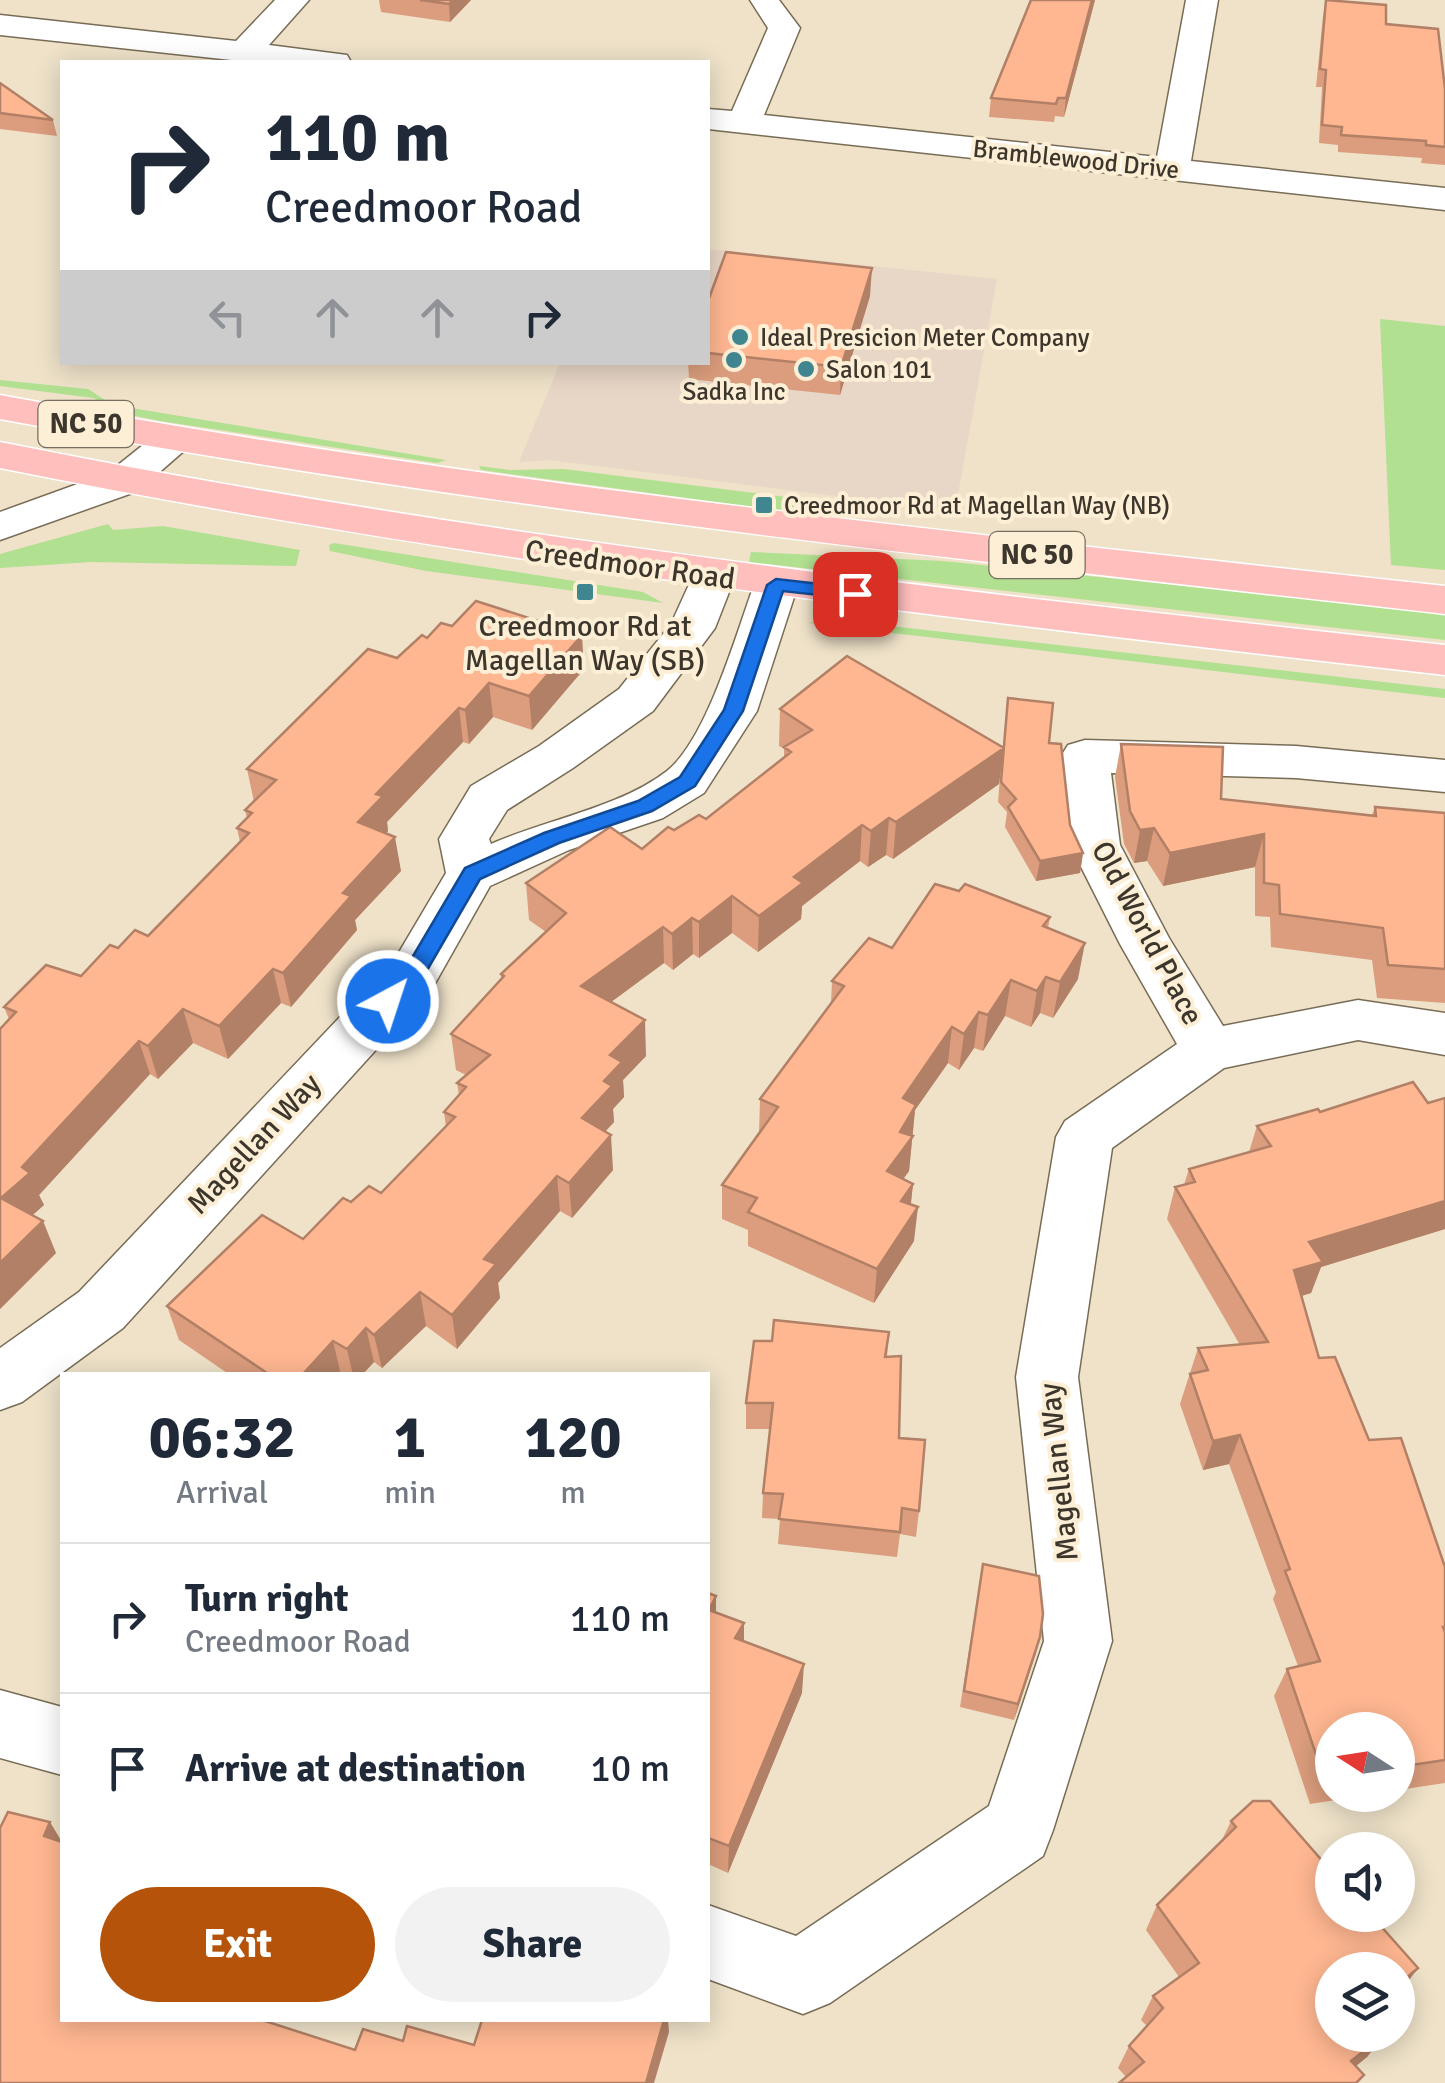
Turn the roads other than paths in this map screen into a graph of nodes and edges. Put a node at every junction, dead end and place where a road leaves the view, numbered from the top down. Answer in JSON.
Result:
{"nodes":[{"id":1,"x":294,"y":0,"type":"edge"},
{"id":2,"x":1202,"y":0,"type":"edge"},
{"id":3,"x":764,"y":2,"type":"edge"},
{"id":4,"x":0,"y":25,"type":"edge"},
{"id":5,"x":244,"y":52,"type":"junction"},
{"id":6,"x":316,"y":60,"type":"edge"},
{"id":7,"x":725,"y":122,"type":"edge"},
{"id":8,"x":1172,"y":169,"type":"junction"},
{"id":9,"x":1445,"y":199,"type":"edge"},
{"id":10,"x":0,"y":407,"type":"edge"},
{"id":11,"x":172,"y":442,"type":"junction"},
{"id":12,"x":0,"y":455,"type":"edge"},
{"id":13,"x":124,"y":482,"type":"junction"},
{"id":14,"x":0,"y":527,"type":"edge"},
{"id":15,"x":713,"y":577,"type":"junction"},
{"id":16,"x":776,"y":585,"type":"junction"},
{"id":17,"x":1445,"y":600,"type":"edge"},
{"id":18,"x":1445,"y":660,"type":"edge"},
{"id":19,"x":1445,"y":776,"type":"edge"},
{"id":20,"x":472,"y":874,"type":"junction"},
{"id":21,"x":1445,"y":1034,"type":"edge"},
{"id":22,"x":1209,"y":1050,"type":"junction"},
{"id":23,"x":0,"y":1383,"type":"edge"},
{"id":24,"x":0,"y":1724,"type":"edge"},
{"id":25,"x":60,"y":1740,"type":"edge"},
{"id":26,"x":710,"y":1943,"type":"edge"}],
"edges":[{"from":1,"to":5,"type":"street"},
{"from":2,"to":8,"type":"street"},
{"from":3,"to":7,"type":"street"},
{"from":4,"to":5,"type":"street"},
{"from":5,"to":6,"type":"street"},
{"from":7,"to":8,"type":"street","name":"Bramblewood Drive"},
{"from":8,"to":9,"type":"street","name":"Bramblewood Drive"},
{"from":10,"to":11,"type":"main road","name":"Creedmoor Road","number":"NC 50"},
{"from":11,"to":13,"type":"street"},
{"from":11,"to":17,"type":"main road","name":"Creedmoor Road","number":"NC 50"},
{"from":12,"to":13,"type":"main road","name":"Creedmoor Road","number":"NC 50"},
{"from":13,"to":14,"type":"street"},
{"from":13,"to":15,"type":"main road","name":"Creedmoor Road","number":"NC 50"},
{"from":15,"to":16,"type":"main road","name":"Creedmoor Road","number":"NC 50"},
{"from":15,"to":20,"type":"street"},
{"from":16,"to":18,"type":"main road","name":"Creedmoor Road","number":"NC 50"},
{"from":16,"to":20,"type":"street"},
{"from":19,"to":22,"type":"street","name":"Old World Place"},
{"from":20,"to":23,"type":"street","name":"Magellan Way"},
{"from":21,"to":22,"type":"street","name":"Magellan Way"},
{"from":22,"to":26,"type":"street","name":"Magellan Way"},
{"from":24,"to":25,"type":"street"}]}
